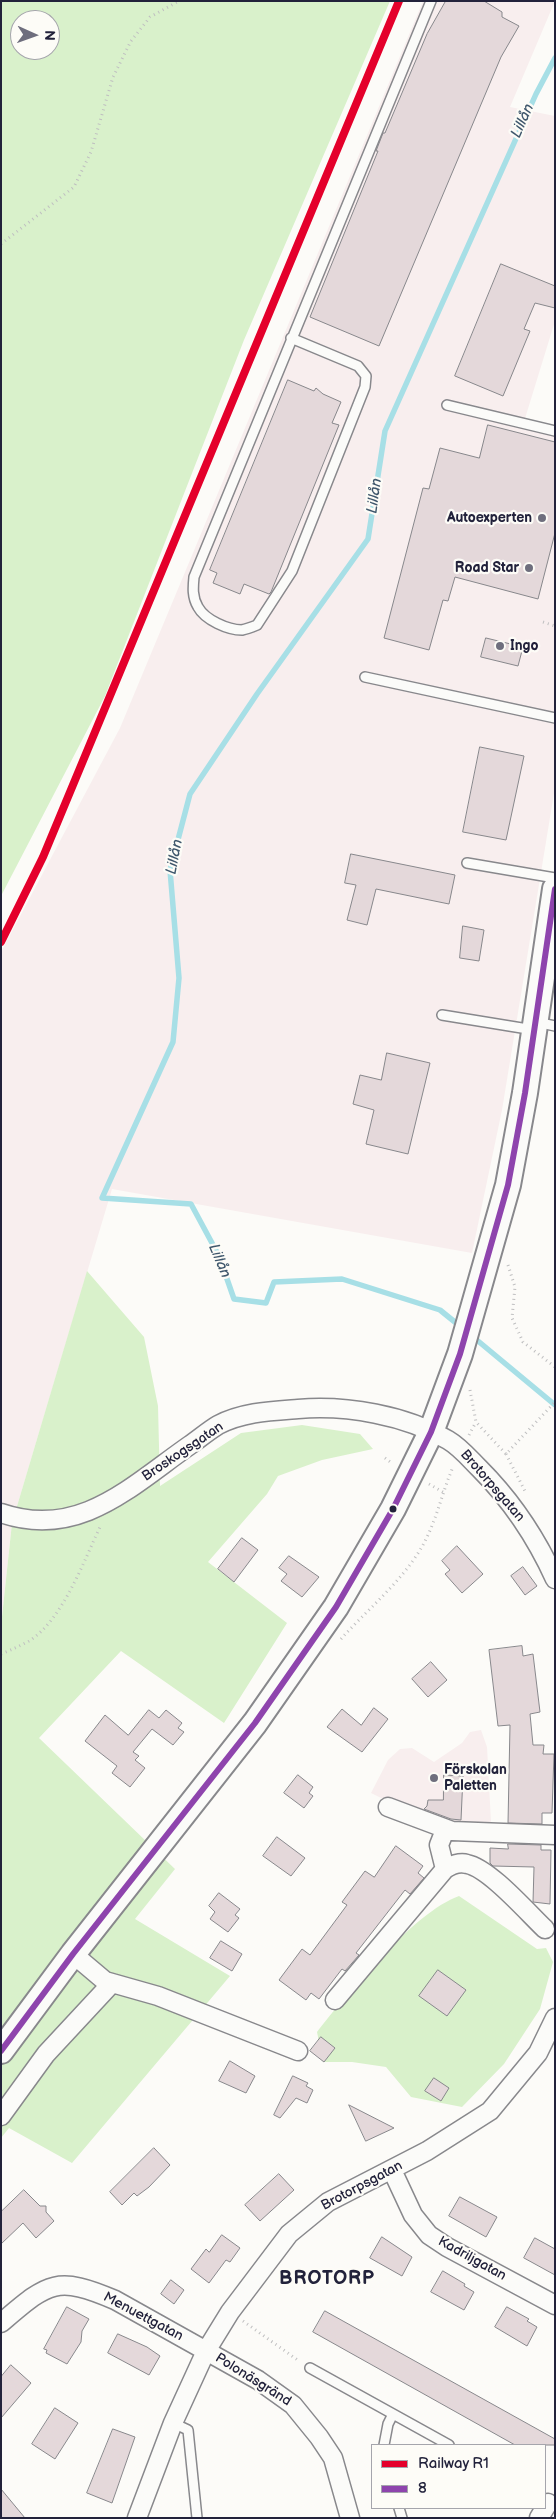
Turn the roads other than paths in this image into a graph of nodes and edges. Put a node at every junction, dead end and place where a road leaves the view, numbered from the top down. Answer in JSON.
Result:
{"nodes":[{"id":1,"x":430,"y":1,"type":"edge"},
{"id":2,"x":291,"y":338,"type":"junction"},
{"id":3,"x":447,"y":405,"type":"dead end"},
{"id":4,"x":555,"y":431,"type":"edge"},
{"id":5,"x":365,"y":677,"type":"dead end"},
{"id":6,"x":555,"y":718,"type":"edge"},
{"id":7,"x":467,"y":863,"type":"dead end"},
{"id":8,"x":555,"y":878,"type":"edge"},
{"id":9,"x":555,"y":889,"type":"edge"},
{"id":10,"x":442,"y":1015,"type":"dead end"},
{"id":11,"x":541,"y":1026,"type":"edge"},
{"id":12,"x":431,"y":1432,"type":"junction"},
{"id":13,"x":1,"y":1513,"type":"edge"},
{"id":14,"x":555,"y":1579,"type":"edge"},
{"id":15,"x":388,"y":1808,"type":"dead end"},
{"id":16,"x":445,"y":1830,"type":"junction"},
{"id":17,"x":555,"y":1836,"type":"edge"},
{"id":18,"x":445,"y":1868,"type":"junction"},
{"id":19,"x":545,"y":1929,"type":"dead end"},
{"id":20,"x":73,"y":1954,"type":"junction"},
{"id":21,"x":112,"y":1984,"type":"junction"},
{"id":22,"x":336,"y":2000,"type":"dead end"},
{"id":23,"x":555,"y":2018,"type":"edge"},
{"id":24,"x":1,"y":2051,"type":"edge"},
{"id":25,"x":298,"y":2052,"type":"dead end"},
{"id":26,"x":1,"y":2116,"type":"edge"},
{"id":27,"x":392,"y":2170,"type":"junction"},
{"id":28,"x":555,"y":2305,"type":"edge"},
{"id":29,"x":1,"y":2323,"type":"edge"},
{"id":30,"x":206,"y":2351,"type":"junction"},
{"id":31,"x":310,"y":2368,"type":"road end"},
{"id":32,"x":394,"y":2414,"type":"junction"},
{"id":33,"x":173,"y":2423,"type":"junction"},
{"id":34,"x":384,"y":2444,"type":"edge"},
{"id":35,"x":447,"y":2444,"type":"edge"},
{"id":36,"x":136,"y":2518,"type":"edge"},
{"id":37,"x":197,"y":2518,"type":"edge"},
{"id":38,"x":350,"y":2518,"type":"edge"}],
"edges":[{"from":1,"to":2,"type":"lane"},
{"from":2,"to":2,"type":"lane"},
{"from":3,"to":4,"type":"lane"},
{"from":5,"to":6,"type":"lane"},
{"from":7,"to":8,"type":"lane"},
{"from":9,"to":11,"type":"street"},
{"from":10,"to":11,"type":"lane"},
{"from":11,"to":12,"type":"street"},
{"from":12,"to":13,"type":"street","name":"Broskogsgatan"},
{"from":12,"to":14,"type":"street","name":"Brotorpsgatan"},
{"from":12,"to":20,"type":"street"},
{"from":15,"to":16,"type":"street"},
{"from":16,"to":17,"type":"street"},
{"from":16,"to":18,"type":"street"},
{"from":18,"to":19,"type":"street"},
{"from":18,"to":22,"type":"street"},
{"from":20,"to":21,"type":"street"},
{"from":20,"to":24,"type":"street"},
{"from":21,"to":25,"type":"street"},
{"from":21,"to":26,"type":"street"},
{"from":23,"to":27,"type":"street","name":"Brotorpsgatan"},
{"from":27,"to":28,"type":"street","name":"Kadriljgatan"},
{"from":27,"to":30,"type":"street","name":"Brotorpsgatan"},
{"from":29,"to":30,"type":"street","name":"Menuettgatan"},
{"from":30,"to":33,"type":"street","name":"Brotorpsgatan"},
{"from":30,"to":38,"type":"street","name":"Polonäsgränd"},
{"from":31,"to":32,"type":"lane"},
{"from":32,"to":34,"type":"lane"},
{"from":32,"to":35,"type":"lane"},
{"from":33,"to":36,"type":"street","name":"Brotorpsgatan"},
{"from":33,"to":37,"type":"lane"}]}
